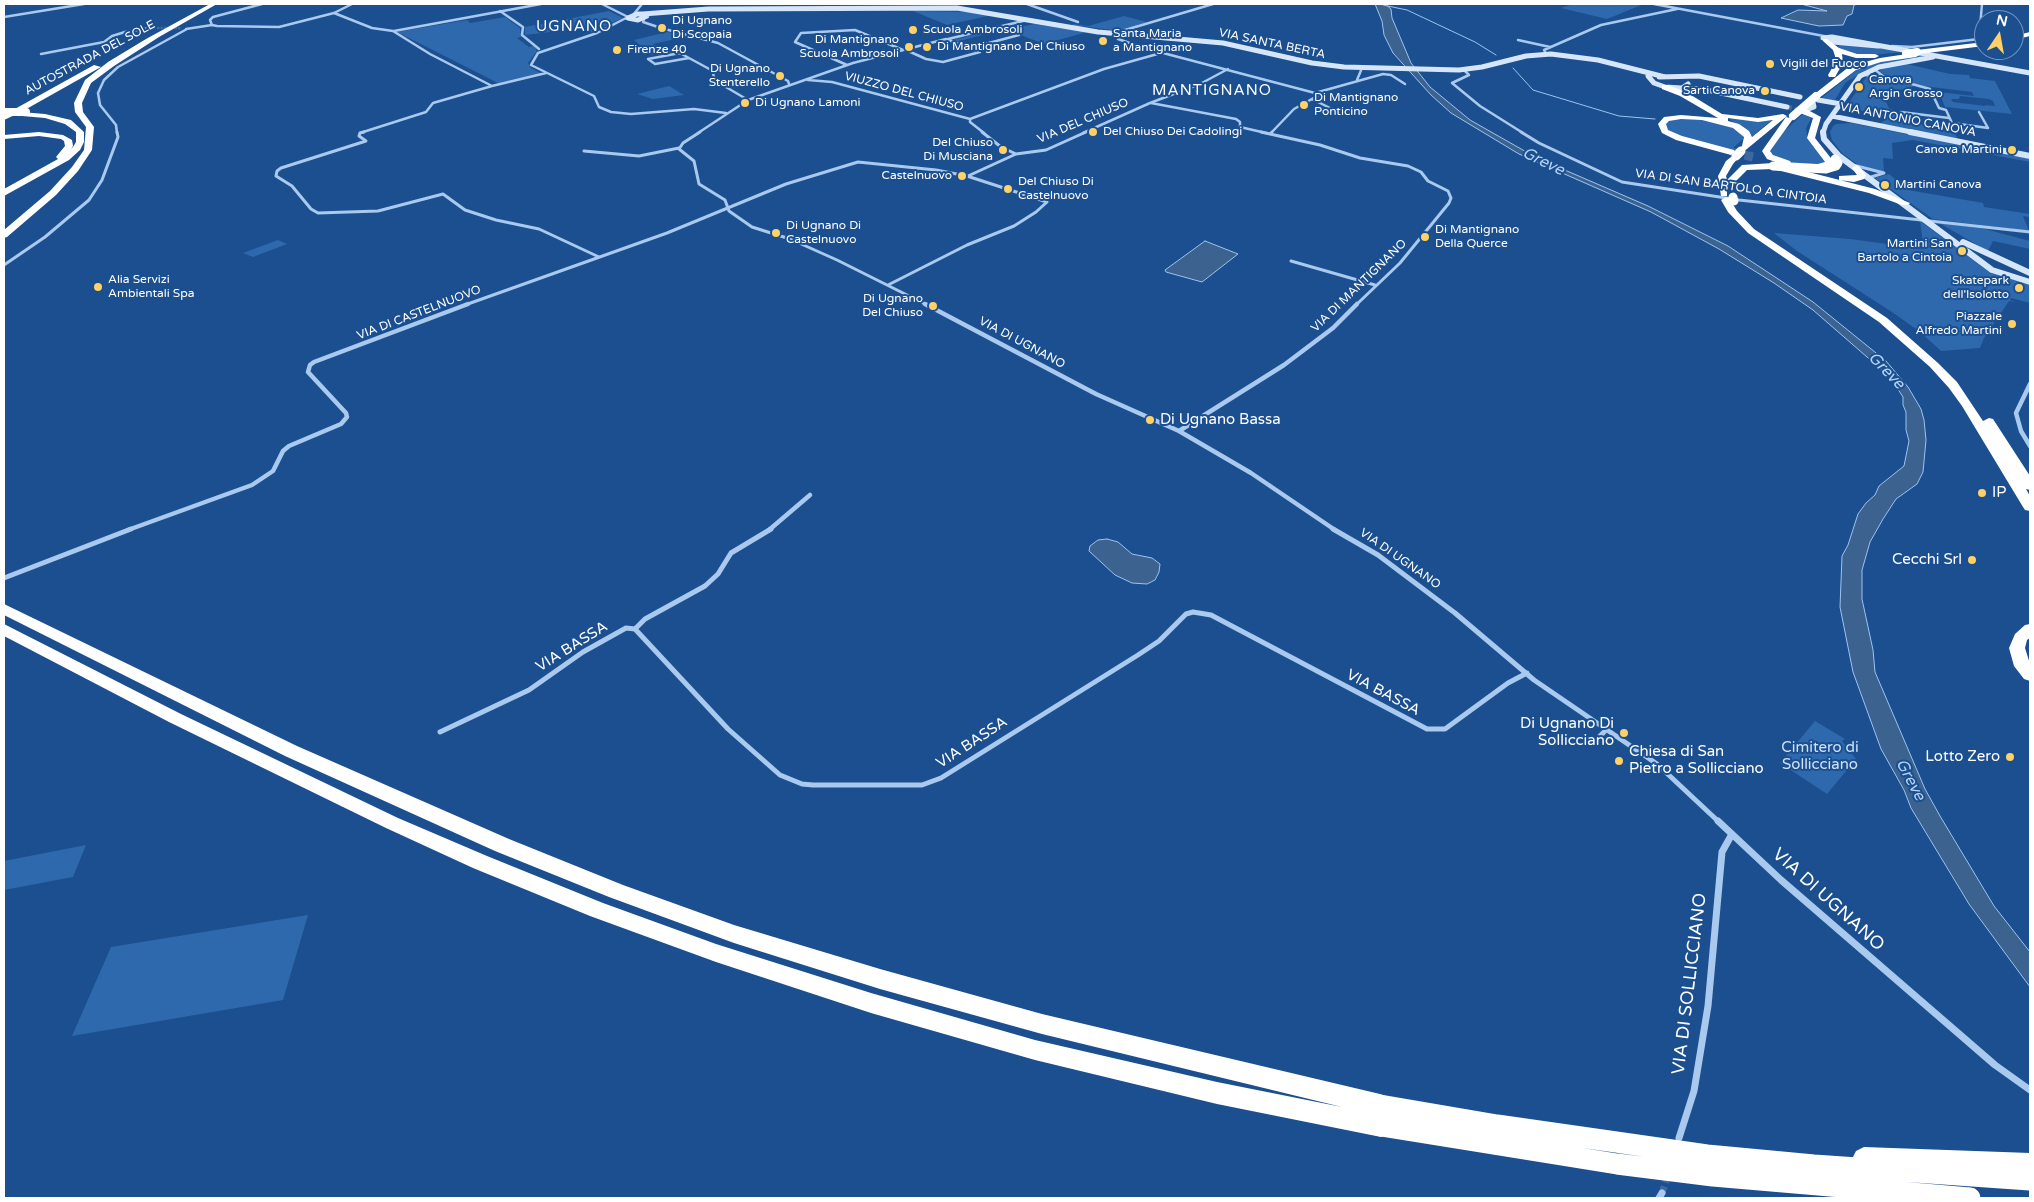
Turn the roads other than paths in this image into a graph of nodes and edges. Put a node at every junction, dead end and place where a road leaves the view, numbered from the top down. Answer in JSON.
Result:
{"nodes":[{"id":1,"x":84,"y":4,"type":"edge"},
{"id":2,"x":204,"y":4,"type":"edge"},
{"id":3,"x":214,"y":4,"type":"edge"},
{"id":4,"x":262,"y":4,"type":"edge"},
{"id":5,"x":352,"y":4,"type":"edge"},
{"id":6,"x":541,"y":4,"type":"edge"},
{"id":7,"x":602,"y":4,"type":"edge"},
{"id":8,"x":642,"y":4,"type":"edge"},
{"id":9,"x":1027,"y":4,"type":"edge"},
{"id":10,"x":1213,"y":4,"type":"edge"},
{"id":11,"x":1654,"y":4,"type":"edge"},
{"id":12,"x":1982,"y":4,"type":"edge"},
{"id":13,"x":1682,"y":9,"type":"junction"},
{"id":14,"x":500,"y":11,"type":"junction"},
{"id":15,"x":334,"y":13,"type":"junction"},
{"id":16,"x":637,"y":16,"type":"junction"},
{"id":17,"x":4,"y":17,"type":"edge"},
{"id":18,"x":1023,"y":20,"type":"junction"},
{"id":19,"x":1078,"y":22,"type":"dead end"},
{"id":20,"x":212,"y":25,"type":"junction"},
{"id":21,"x":150,"y":28,"type":"tunnel mouth"},
{"id":22,"x":181,"y":28,"type":"tunnel mouth"},
{"id":23,"x":188,"y":29,"type":"junction"},
{"id":24,"x":394,"y":31,"type":"junction"},
{"id":25,"x":1794,"y":31,"type":"junction"},
{"id":26,"x":1116,"y":34,"type":"junction"},
{"id":27,"x":1019,"y":35,"type":"dead end"},
{"id":28,"x":156,"y":36,"type":"junction"},
{"id":29,"x":946,"y":39,"type":"junction"},
{"id":30,"x":1827,"y":39,"type":"junction"},
{"id":31,"x":1518,"y":40,"type":"dead end"},
{"id":32,"x":1840,"y":45,"type":"junction"},
{"id":33,"x":124,"y":46,"type":"dead end"},
{"id":34,"x":559,"y":47,"type":"junction"},
{"id":35,"x":1550,"y":47,"type":"junction"},
{"id":36,"x":1974,"y":47,"type":"edge"},
{"id":37,"x":970,"y":48,"type":"junction"},
{"id":38,"x":540,"y":49,"type":"junction"},
{"id":39,"x":905,"y":50,"type":"junction"},
{"id":40,"x":538,"y":53,"type":"junction"},
{"id":41,"x":1162,"y":53,"type":"junction"},
{"id":42,"x":42,"y":54,"type":"dead end"},
{"id":43,"x":1546,"y":54,"type":"junction"},
{"id":44,"x":1906,"y":54,"type":"junction"},
{"id":45,"x":1923,"y":57,"type":"junction"},
{"id":46,"x":689,"y":58,"type":"junction"},
{"id":47,"x":98,"y":60,"type":"dead end"},
{"id":48,"x":1972,"y":63,"type":"junction"},
{"id":49,"x":847,"y":65,"type":"junction"},
{"id":50,"x":1362,"y":68,"type":"junction"},
{"id":51,"x":1228,"y":69,"type":"junction"},
{"id":52,"x":1634,"y":69,"type":"junction"},
{"id":53,"x":1874,"y":69,"type":"junction"},
{"id":54,"x":1464,"y":70,"type":"junction"},
{"id":55,"x":546,"y":73,"type":"junction"},
{"id":56,"x":2030,"y":73,"type":"edge"},
{"id":57,"x":1832,"y":75,"type":"junction"},
{"id":58,"x":1862,"y":75,"type":"junction"},
{"id":59,"x":1692,"y":76,"type":"junction"},
{"id":60,"x":1883,"y":76,"type":"junction"},
{"id":61,"x":1666,"y":77,"type":"junction"},
{"id":62,"x":803,"y":80,"type":"junction"},
{"id":63,"x":1357,"y":80,"type":"junction"},
{"id":64,"x":1653,"y":80,"type":"junction"},
{"id":65,"x":789,"y":84,"type":"junction"},
{"id":66,"x":1405,"y":84,"type":"dead end"},
{"id":67,"x":492,"y":86,"type":"junction"},
{"id":68,"x":1665,"y":87,"type":"joint"},
{"id":69,"x":1684,"y":87,"type":"junction"},
{"id":70,"x":1318,"y":93,"type":"junction"},
{"id":71,"x":1800,"y":97,"type":"dead end"},
{"id":72,"x":1312,"y":99,"type":"junction"},
{"id":73,"x":1814,"y":99,"type":"junction"},
{"id":74,"x":748,"y":100,"type":"junction"},
{"id":75,"x":1150,"y":103,"type":"junction"},
{"id":76,"x":1838,"y":107,"type":"junction"},
{"id":77,"x":1710,"y":109,"type":"junction"},
{"id":78,"x":1803,"y":111,"type":"joint"},
{"id":79,"x":4,"y":112,"type":"edge"},
{"id":80,"x":1901,"y":112,"type":"dead end"},
{"id":81,"x":1979,"y":112,"type":"dead end"},
{"id":82,"x":24,"y":113,"type":"junction"},
{"id":83,"x":727,"y":113,"type":"junction"},
{"id":84,"x":1340,"y":113,"type":"dead end"},
{"id":85,"x":1788,"y":114,"type":"junction"},
{"id":86,"x":1832,"y":116,"type":"junction"},
{"id":87,"x":4,"y":118,"type":"edge"},
{"id":88,"x":970,"y":118,"type":"junction"},
{"id":89,"x":1949,"y":118,"type":"junction"},
{"id":90,"x":1859,"y":122,"type":"junction"},
{"id":91,"x":1826,"y":124,"type":"junction"},
{"id":92,"x":1736,"y":126,"type":"junction"},
{"id":93,"x":90,"y":132,"type":"junction"},
{"id":94,"x":1812,"y":132,"type":"junction"},
{"id":95,"x":1270,"y":134,"type":"junction"},
{"id":96,"x":4,"y":137,"type":"edge"},
{"id":97,"x":679,"y":148,"type":"junction"},
{"id":98,"x":584,"y":152,"type":"dead end"},
{"id":99,"x":1743,"y":153,"type":"junction"},
{"id":100,"x":1016,"y":154,"type":"junction"},
{"id":101,"x":2030,"y":156,"type":"edge"},
{"id":102,"x":1792,"y":165,"type":"junction"},
{"id":103,"x":1773,"y":166,"type":"junction"},
{"id":104,"x":1853,"y":166,"type":"junction"},
{"id":105,"x":1805,"y":170,"type":"junction"},
{"id":106,"x":41,"y":174,"type":"junction"},
{"id":107,"x":967,"y":176,"type":"junction"},
{"id":108,"x":1831,"y":176,"type":"junction"},
{"id":109,"x":1871,"y":177,"type":"junction"},
{"id":110,"x":1730,"y":182,"type":"junction"},
{"id":111,"x":4,"y":193,"type":"edge"},
{"id":112,"x":1731,"y":199,"type":"junction"},
{"id":113,"x":1903,"y":202,"type":"junction"},
{"id":114,"x":727,"y":208,"type":"junction"},
{"id":115,"x":1927,"y":220,"type":"junction"},
{"id":116,"x":1942,"y":232,"type":"junction"},
{"id":117,"x":2030,"y":232,"type":"edge"},
{"id":118,"x":4,"y":235,"type":"edge"},
{"id":119,"x":599,"y":257,"type":"junction"},
{"id":120,"x":1291,"y":261,"type":"dead end"},
{"id":121,"x":2011,"y":264,"type":"junction"},
{"id":122,"x":4,"y":265,"type":"edge"},
{"id":123,"x":1989,"y":268,"type":"junction"},
{"id":124,"x":2027,"y":272,"type":"edge"},
{"id":125,"x":2009,"y":276,"type":"junction"},
{"id":126,"x":2030,"y":282,"type":"edge"},
{"id":127,"x":888,"y":285,"type":"junction"},
{"id":128,"x":1375,"y":285,"type":"junction"},
{"id":129,"x":2030,"y":384,"type":"edge"},
{"id":130,"x":1179,"y":431,"type":"junction"},
{"id":131,"x":2030,"y":446,"type":"edge"},
{"id":132,"x":2030,"y":486,"type":"edge"},
{"id":133,"x":810,"y":495,"type":"dead end"},
{"id":134,"x":2030,"y":508,"type":"edge"},
{"id":135,"x":4,"y":578,"type":"edge"},
{"id":136,"x":4,"y":608,"type":"edge"},
{"id":137,"x":4,"y":628,"type":"edge"},
{"id":138,"x":635,"y":628,"type":"junction"},
{"id":139,"x":2030,"y":629,"type":"edge"},
{"id":140,"x":1527,"y":673,"type":"junction"},
{"id":141,"x":2030,"y":675,"type":"edge"},
{"id":142,"x":1607,"y":729,"type":"junction"},
{"id":143,"x":440,"y":732,"type":"dead end"},
{"id":144,"x":1593,"y":744,"type":"dead end"},
{"id":145,"x":1732,"y":834,"type":"junction"},
{"id":146,"x":2030,"y":1090,"type":"edge"},
{"id":147,"x":1380,"y":1115,"type":"junction"},
{"id":148,"x":1679,"y":1138,"type":"dead end"},
{"id":149,"x":1710,"y":1165,"type":"junction"},
{"id":150,"x":2030,"y":1165,"type":"edge"},
{"id":151,"x":2030,"y":1180,"type":"edge"},
{"id":152,"x":1876,"y":1198,"type":"edge"},
{"id":153,"x":1970,"y":1198,"type":"edge"}],
"edges":[{"from":1,"to":17,"type":"street"},
{"from":2,"to":33,"type":"highway","name":"AUTOSTRADA DEL SOLE"},
{"from":3,"to":28,"type":"highway","name":"AUTOSTRADA DEL SOLE"},
{"from":4,"to":20,"type":"street"},
{"from":5,"to":15,"type":"street"},
{"from":6,"to":14,"type":"street"},
{"from":7,"to":16,"type":"street"},
{"from":8,"to":16,"type":"street"},
{"from":9,"to":19,"type":"street"},
{"from":10,"to":26,"type":"street"},
{"from":11,"to":13,"type":"street"},
{"from":12,"to":32,"type":"street"},
{"from":13,"to":25,"type":"street"},
{"from":13,"to":35,"type":"street"},
{"from":14,"to":24,"type":"street"},
{"from":14,"to":38,"type":"street"},
{"from":15,"to":20,"type":"street"},
{"from":15,"to":24,"type":"street"},
{"from":16,"to":18,"type":"street"},
{"from":16,"to":34,"type":"street"},
{"from":16,"to":65,"type":"street"},
{"from":18,"to":26,"type":"street"},
{"from":18,"to":29,"type":"street"},
{"from":20,"to":23,"type":"street"},
{"from":21,"to":42,"type":"street"},
{"from":22,"to":23,"type":"street"},
{"from":23,"to":122,"type":"street"},
{"from":24,"to":67,"type":"street"},
{"from":25,"to":30,"type":"street"},
{"from":25,"to":30,"type":"street"},
{"from":26,"to":41,"type":"street"},
{"from":26,"to":50,"type":"street","name":"VIA SANTA BERTA"},
{"from":27,"to":37,"type":"street"},
{"from":28,"to":87,"type":"highway","name":"AUTOSTRADA DEL SOLE"},
{"from":28,"to":93,"type":"highway"},
{"from":29,"to":37,"type":"street"},
{"from":29,"to":39,"type":"street"},
{"from":30,"to":32,"type":"highway"},
{"from":30,"to":32,"type":"street"},
{"from":31,"to":35,"type":"street"},
{"from":32,"to":44,"type":"highway"},
{"from":32,"to":45,"type":"street"},
{"from":32,"to":57,"type":"highway"},
{"from":34,"to":38,"type":"street"},
{"from":34,"to":40,"type":"street"},
{"from":35,"to":43,"type":"street"},
{"from":36,"to":45,"type":"highway"},
{"from":37,"to":39,"type":"street"},
{"from":38,"to":40,"type":"street"},
{"from":39,"to":49,"type":"street"},
{"from":39,"to":49,"type":"street"},
{"from":40,"to":55,"type":"street"},
{"from":41,"to":51,"type":"street"},
{"from":41,"to":88,"type":"street"},
{"from":43,"to":52,"type":"street","name":"VIA SANTA BERTA"},
{"from":43,"to":54,"type":"street","name":"VIA SANTA BERTA"},
{"from":44,"to":45,"type":"highway","bridge":true},
{"from":44,"to":57,"type":"highway"},
{"from":45,"to":48,"type":"street","name":"VIA ANTONIO CANOVA"},
{"from":45,"to":48,"type":"street","name":"VIA ANTONIO CANOVA"},
{"from":45,"to":53,"type":"street","name":"VIA ANTONIO CANOVA"},
{"from":45,"to":73,"type":"highway"},
{"from":46,"to":46,"type":"street"},
{"from":46,"to":74,"type":"street"},
{"from":47,"to":79,"type":"highway","name":"AUTOSTRADA DEL SOLE"},
{"from":48,"to":56,"type":"street"},
{"from":49,"to":62,"type":"street"},
{"from":50,"to":54,"type":"street","name":"VIA SANTA BERTA"},
{"from":50,"to":63,"type":"street"},
{"from":51,"to":70,"type":"street"},
{"from":51,"to":75,"type":"street","name":"VIA DEL CHIUSO"},
{"from":52,"to":61,"type":"street","name":"VIA SANTA BERTA"},
{"from":52,"to":64,"type":"street"},
{"from":53,"to":58,"type":"street","name":"VIA ANTONIO CANOVA"},
{"from":53,"to":60,"type":"street","name":"VIA ANTONIO CANOVA"},
{"from":54,"to":112,"type":"street","name":"VIA DI SAN BARTOLO A CINTOIA"},
{"from":55,"to":67,"type":"street"},
{"from":55,"to":83,"type":"street"},
{"from":57,"to":73,"type":"highway"},
{"from":58,"to":60,"type":"street","name":"VIA ANTONIO CANOVA"},
{"from":58,"to":76,"type":"street","name":"VIA ANTONIO CANOVA"},
{"from":59,"to":61,"type":"street"},
{"from":59,"to":69,"type":"street"},
{"from":59,"to":71,"type":"street"},
{"from":60,"to":89,"type":"street","name":"VIA ANTONIO CANOVA"},
{"from":61,"to":64,"type":"street"},
{"from":61,"to":69,"type":"street","name":"VIA SANTA BERTA"},
{"from":62,"to":65,"type":"street"},
{"from":62,"to":88,"type":"street","name":"VIUZZO DEL CHIUSO"},
{"from":63,"to":66,"type":"street"},
{"from":63,"to":70,"type":"street"},
{"from":64,"to":68,"type":"street"},
{"from":65,"to":74,"type":"street"},
{"from":67,"to":119,"type":"street"},
{"from":68,"to":69,"type":"highway"},
{"from":69,"to":77,"type":"highway"},
{"from":69,"to":85,"type":"street","name":"VIA SANTA BERTA"},
{"from":70,"to":72,"type":"street"},
{"from":72,"to":84,"type":"street"},
{"from":72,"to":95,"type":"street"},
{"from":73,"to":76,"type":"street"},
{"from":73,"to":78,"type":"street"},
{"from":73,"to":85,"type":"highway","bridge":true},
{"from":74,"to":83,"type":"street"},
{"from":75,"to":95,"type":"street"},
{"from":75,"to":100,"type":"street","name":"VIA DEL CHIUSO"},
{"from":76,"to":86,"type":"street","name":"VIA ANTONIO CANOVA"},
{"from":76,"to":90,"type":"street"},
{"from":77,"to":85,"type":"highway"},
{"from":77,"to":92,"type":"highway"},
{"from":78,"to":94,"type":"highway"},
{"from":79,"to":82,"type":"highway","bridge":true},
{"from":80,"to":89,"type":"street","name":"VIA ANTONIO CANOVA"},
{"from":81,"to":89,"type":"street","name":"VIA ANTONIO CANOVA"},
{"from":82,"to":93,"type":"highway"},
{"from":82,"to":106,"type":"highway"},
{"from":83,"to":97,"type":"street"},
{"from":85,"to":99,"type":"highway"},
{"from":85,"to":102,"type":"highway"},
{"from":86,"to":90,"type":"street","name":"VIA ANTONIO CANOVA"},
{"from":86,"to":91,"type":"street"},
{"from":88,"to":100,"type":"street","name":"VIUZZO DEL CHIUSO"},
{"from":90,"to":91,"type":"street"},
{"from":90,"to":101,"type":"street","name":"VIA ANTONIO CANOVA"},
{"from":91,"to":104,"type":"street"},
{"from":92,"to":99,"type":"highway"},
{"from":92,"to":99,"type":"highway"},
{"from":93,"to":118,"type":"highway"},
{"from":94,"to":102,"type":"highway"},
{"from":94,"to":103,"type":"highway","bridge":true},
{"from":95,"to":128,"type":"street","name":"VIA DI MANTIGNANO"},
{"from":96,"to":106,"type":"highway"},
{"from":97,"to":98,"type":"street"},
{"from":97,"to":114,"type":"street","name":"VIA DI UGNANO"},
{"from":99,"to":105,"type":"highway"},
{"from":99,"to":110,"type":"highway"},
{"from":99,"to":112,"type":"highway"},
{"from":100,"to":107,"type":"street","name":"VIA DEL CHIUSO"},
{"from":102,"to":105,"type":"highway"},
{"from":103,"to":110,"type":"highway"},
{"from":103,"to":113,"type":"highway"},
{"from":104,"to":108,"type":"highway"},
{"from":104,"to":109,"type":"street"},
{"from":104,"to":109,"type":"street"},
{"from":104,"to":113,"type":"street"},
{"from":105,"to":108,"type":"highway"},
{"from":106,"to":111,"type":"highway"},
{"from":107,"to":114,"type":"street","name":"VIA DI CASTELNUOVO"},
{"from":107,"to":127,"type":"street"},
{"from":108,"to":113,"type":"highway"},
{"from":109,"to":113,"type":"street"},
{"from":110,"to":112,"type":"highway"},
{"from":112,"to":115,"type":"street","name":"VIA DI SAN BARTOLO A CINTOIA"},
{"from":112,"to":132,"type":"highway"},
{"from":112,"to":134,"type":"highway"},
{"from":113,"to":115,"type":"street"},
{"from":114,"to":119,"type":"street","name":"VIA DI CASTELNUOVO"},
{"from":114,"to":127,"type":"street","name":"VIA DI UGNANO"},
{"from":115,"to":116,"type":"street"},
{"from":115,"to":117,"type":"street","name":"VIA DI SAN BARTOLO A CINTOIA"},
{"from":116,"to":121,"type":"street"},
{"from":116,"to":123,"type":"street"},
{"from":119,"to":135,"type":"street","name":"VIA DI CASTELNUOVO"},
{"from":120,"to":128,"type":"street"},
{"from":121,"to":123,"type":"street"},
{"from":121,"to":124,"type":"street"},
{"from":123,"to":125,"type":"street"},
{"from":124,"to":125,"type":"street"},
{"from":125,"to":126,"type":"street"},
{"from":127,"to":130,"type":"street","name":"VIA DI UGNANO"},
{"from":128,"to":130,"type":"street","name":"VIA DI MANTIGNANO"},
{"from":129,"to":131,"type":"street"},
{"from":130,"to":140,"type":"street","name":"VIA DI UGNANO"},
{"from":133,"to":138,"type":"street"},
{"from":136,"to":147,"type":"highway"},
{"from":137,"to":147,"type":"highway"},
{"from":138,"to":140,"type":"street","name":"VIA BASSA"},
{"from":138,"to":143,"type":"street","name":"VIA BASSA"},
{"from":139,"to":141,"type":"highway"},
{"from":140,"to":142,"type":"street","name":"VIA DI UGNANO"},
{"from":142,"to":144,"type":"street"},
{"from":142,"to":145,"type":"street","name":"VIA DI UGNANO"},
{"from":145,"to":146,"type":"street","name":"VIA DI UGNANO"},
{"from":145,"to":148,"type":"street","name":"VIA DI SOLLICCIANO"},
{"from":147,"to":149,"type":"highway","bridge":true},
{"from":149,"to":150,"type":"highway","bridge":true},
{"from":149,"to":151,"type":"highway","bridge":true},
{"from":149,"to":152,"type":"highway","bridge":true},
{"from":149,"to":153,"type":"highway","bridge":true}]}
